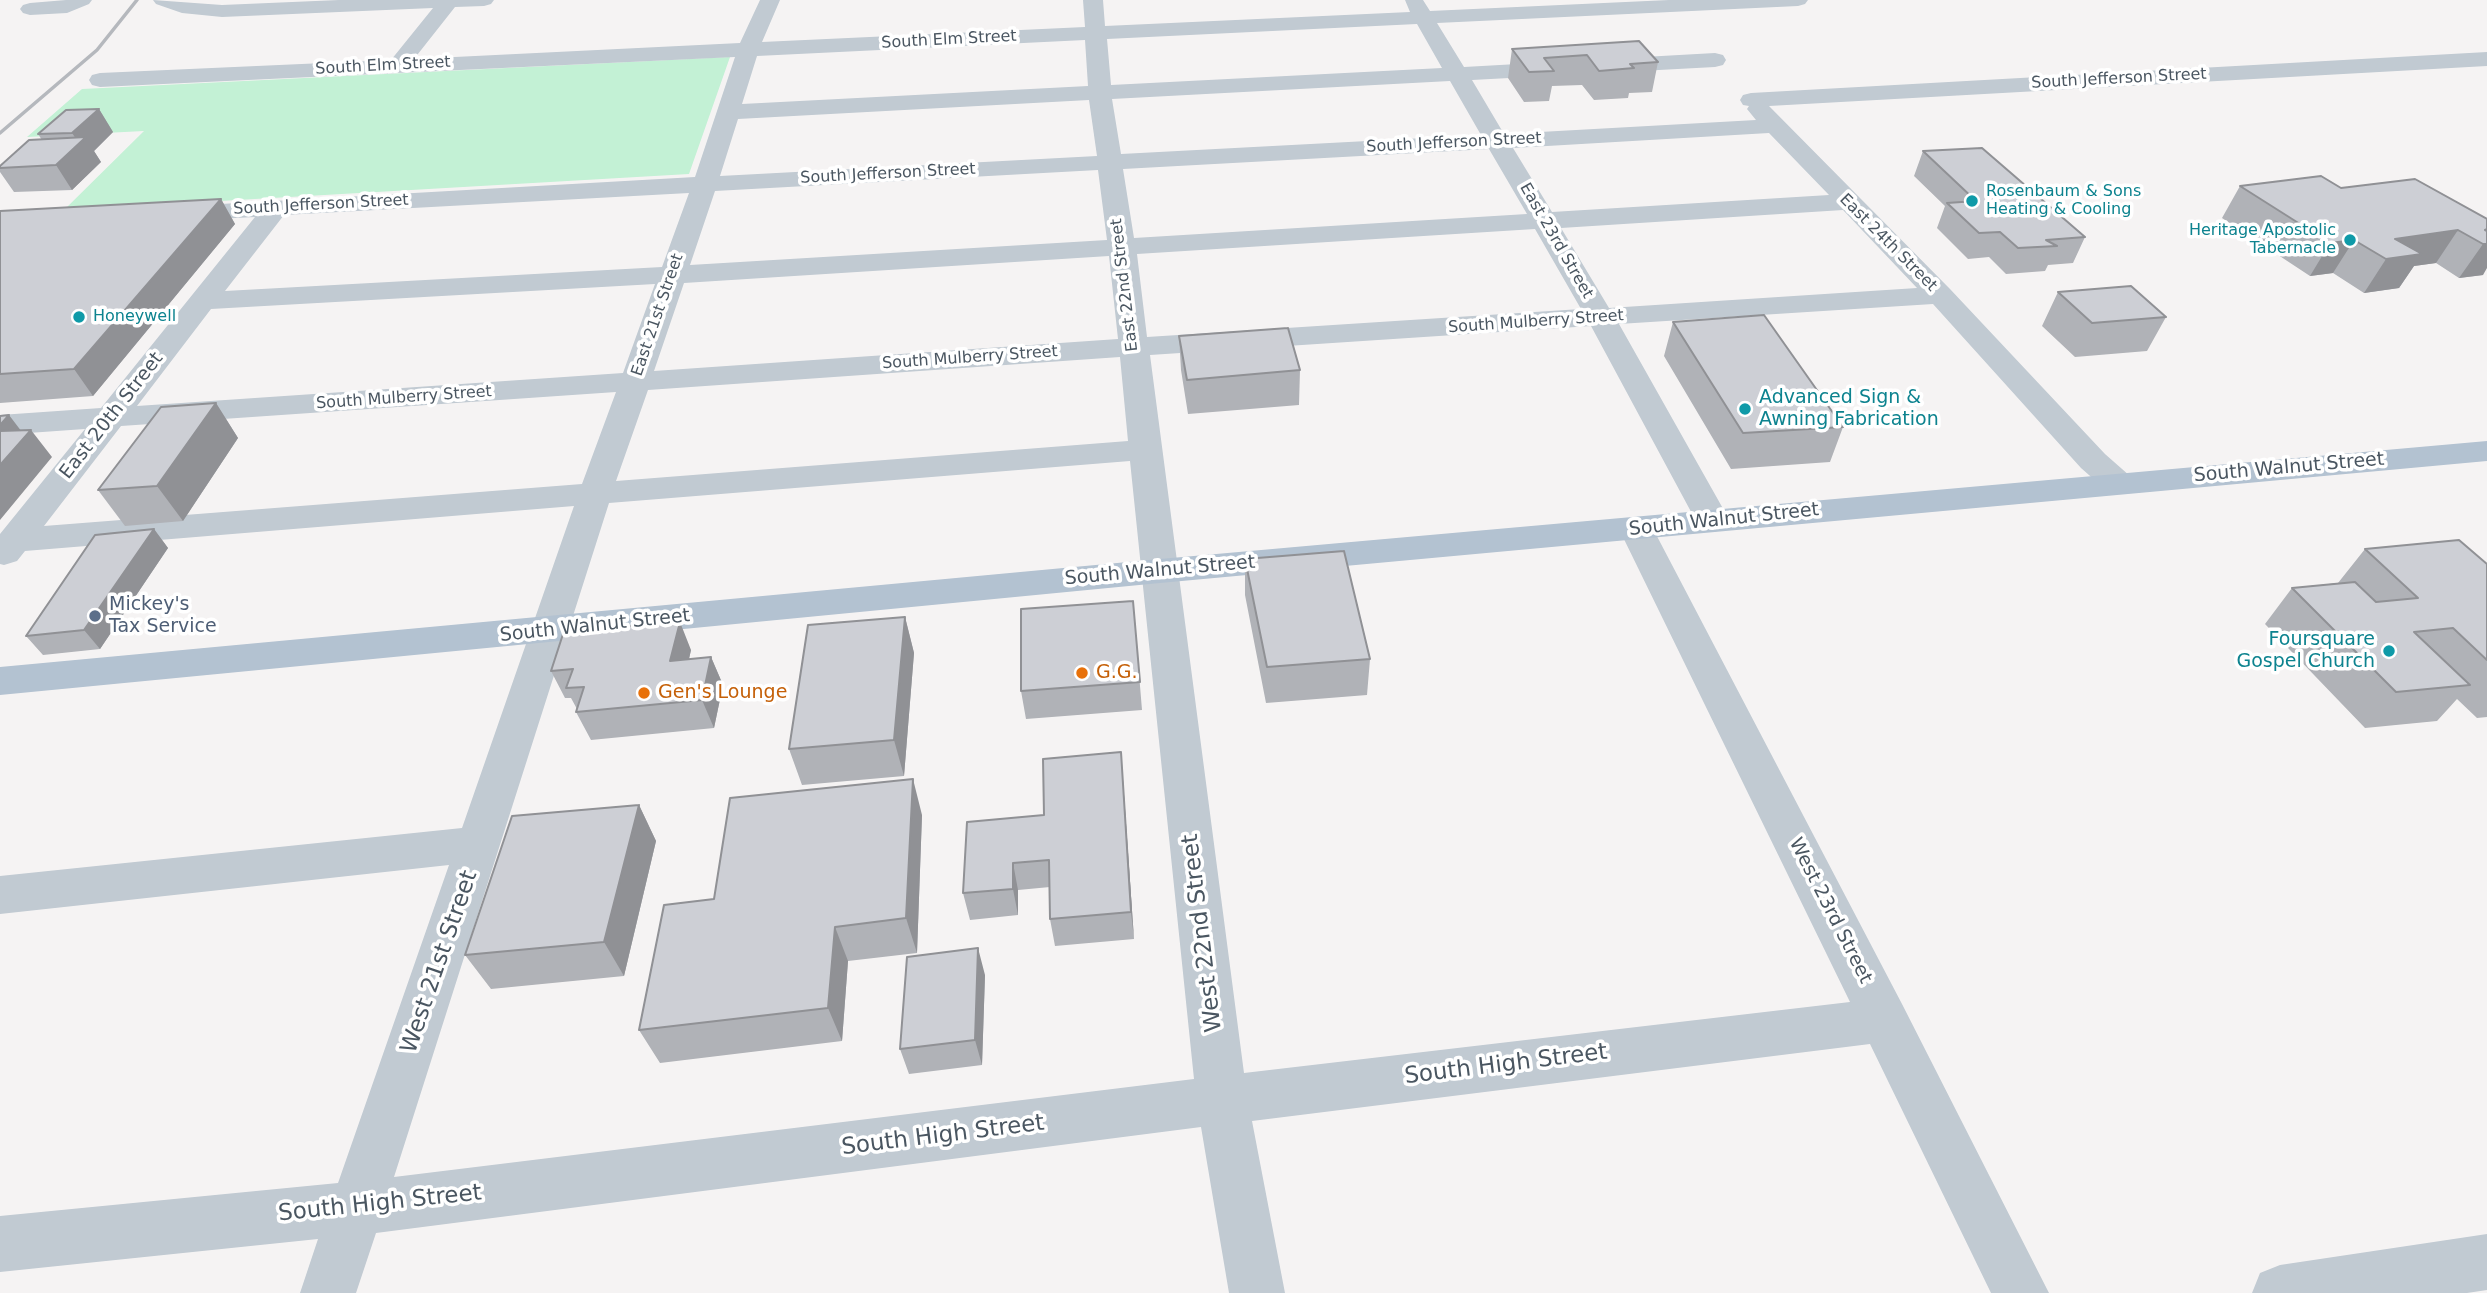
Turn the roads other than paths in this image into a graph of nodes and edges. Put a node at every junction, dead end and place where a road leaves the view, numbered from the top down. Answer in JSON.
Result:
{"nodes":[{"id":1,"x":82,"y":0,"type":"edge"},
{"id":2,"x":163,"y":0,"type":"edge"},
{"id":3,"x":484,"y":0,"type":"edge"},
{"id":4,"x":770,"y":0,"type":"edge"},
{"id":5,"x":1093,"y":0,"type":"edge"},
{"id":6,"x":1798,"y":0,"type":"edge"},
{"id":7,"x":449,"y":1,"type":"edge"},
{"id":8,"x":1663,"y":3,"type":"edge"},
{"id":9,"x":30,"y":9,"type":"dead end"},
{"id":10,"x":1419,"y":10,"type":"edge"},
{"id":11,"x":1096,"y":33,"type":"junction"},
{"id":12,"x":748,"y":49,"type":"junction"},
{"id":13,"x":2487,"y":59,"type":"edge"},
{"id":14,"x":1715,"y":60,"type":"junction"},
{"id":15,"x":397,"y":66,"type":"junction"},
{"id":16,"x":1456,"y":74,"type":"junction"},
{"id":17,"x":100,"y":80,"type":"dead end"},
{"id":18,"x":1100,"y":94,"type":"junction"},
{"id":19,"x":1751,"y":100,"type":"junction"},
{"id":20,"x":729,"y":112,"type":"junction"},
{"id":21,"x":1775,"y":126,"type":"junction"},
{"id":22,"x":1496,"y":139,"type":"junction"},
{"id":23,"x":1108,"y":163,"type":"junction"},
{"id":24,"x":705,"y":184,"type":"junction"},
{"id":25,"x":1848,"y":202,"type":"junction"},
{"id":26,"x":276,"y":208,"type":"junction"},
{"id":27,"x":152,"y":215,"type":"edge"},
{"id":28,"x":1544,"y":221,"type":"junction"},
{"id":29,"x":1122,"y":247,"type":"junction"},
{"id":30,"x":671,"y":275,"type":"junction"},
{"id":31,"x":1940,"y":295,"type":"junction"},
{"id":32,"x":203,"y":301,"type":"junction"},
{"id":33,"x":1601,"y":318,"type":"junction"},
{"id":34,"x":1132,"y":347,"type":"junction"},
{"id":35,"x":635,"y":383,"type":"junction"},
{"id":36,"x":111,"y":417,"type":"junction"},
{"id":37,"x":0,"y":425,"type":"edge"},
{"id":38,"x":1146,"y":450,"type":"junction"},
{"id":39,"x":2487,"y":450,"type":"edge"},
{"id":40,"x":2118,"y":483,"type":"junction"},
{"id":41,"x":596,"y":494,"type":"junction"},
{"id":42,"x":1713,"y":521,"type":"junction"},
{"id":43,"x":1637,"y":529,"type":"junction"},
{"id":44,"x":7,"y":549,"type":"edge"},
{"id":45,"x":1160,"y":570,"type":"junction"},
{"id":46,"x":550,"y":631,"type":"junction"},
{"id":47,"x":0,"y":681,"type":"edge"},
{"id":48,"x":480,"y":844,"type":"junction"},
{"id":49,"x":0,"y":895,"type":"edge"},
{"id":50,"x":1885,"y":1020,"type":"junction"},
{"id":51,"x":1222,"y":1100,"type":"junction"},
{"id":52,"x":357,"y":1208,"type":"junction"},
{"id":53,"x":0,"y":1244,"type":"edge"},
{"id":54,"x":2487,"y":1262,"type":"edge"},
{"id":55,"x":328,"y":1293,"type":"edge"},
{"id":56,"x":1257,"y":1293,"type":"edge"},
{"id":57,"x":2021,"y":1293,"type":"edge"},
{"id":58,"x":2280,"y":1293,"type":"edge"}],
"edges":[{"from":1,"to":9,"type":"street"},
{"from":2,"to":7,"type":"street"},
{"from":3,"to":7,"type":"street"},
{"from":4,"to":12,"type":"street","name":"East 21st Street"},
{"from":5,"to":11,"type":"street","name":"East 22nd Street"},
{"from":6,"to":8,"type":"street","name":"South Elm Street"},
{"from":7,"to":15,"type":"street"},
{"from":8,"to":10,"type":"street","name":"South Elm Street"},
{"from":8,"to":14,"type":"street","name":"East 24th Street"},
{"from":10,"to":11,"type":"street","name":"South Elm Street"},
{"from":10,"to":16,"type":"street","name":"East 23rd Street"},
{"from":11,"to":12,"type":"street","name":"South Elm Street"},
{"from":11,"to":18,"type":"street","name":"East 22nd Street"},
{"from":12,"to":15,"type":"street","name":"South Elm Street"},
{"from":12,"to":20,"type":"street","name":"East 21st Street"},
{"from":13,"to":19,"type":"street","name":"South Jefferson Street"},
{"from":14,"to":16,"type":"street"},
{"from":14,"to":19,"type":"street","name":"East 24th Street"},
{"from":15,"to":17,"type":"street","name":"South Elm Street"},
{"from":16,"to":18,"type":"street"},
{"from":16,"to":22,"type":"street","name":"East 23rd Street"},
{"from":18,"to":20,"type":"street"},
{"from":18,"to":23,"type":"street","name":"East 22nd Street"},
{"from":19,"to":21,"type":"street","name":"East 24th Street"},
{"from":20,"to":24,"type":"street","name":"East 21st Street"},
{"from":21,"to":22,"type":"street","name":"South Jefferson Street"},
{"from":21,"to":25,"type":"street","name":"East 24th Street"},
{"from":22,"to":23,"type":"street","name":"South Jefferson Street"},
{"from":22,"to":28,"type":"street","name":"East 23rd Street"},
{"from":23,"to":24,"type":"street","name":"South Jefferson Street"},
{"from":23,"to":29,"type":"street","name":"East 22nd Street"},
{"from":24,"to":26,"type":"street","name":"South Jefferson Street"},
{"from":24,"to":30,"type":"street","name":"East 21st Street"},
{"from":25,"to":28,"type":"street"},
{"from":25,"to":31,"type":"street","name":"East 24th Street"},
{"from":26,"to":27,"type":"street","name":"South Jefferson Street"},
{"from":26,"to":32,"type":"street","name":"East 20th Street"},
{"from":28,"to":29,"type":"street"},
{"from":28,"to":33,"type":"street","name":"East 23rd Street"},
{"from":29,"to":30,"type":"street"},
{"from":29,"to":34,"type":"street","name":"East 22nd Street"},
{"from":30,"to":32,"type":"street"},
{"from":30,"to":35,"type":"street","name":"East 21st Street"},
{"from":31,"to":33,"type":"street","name":"South Mulberry Street"},
{"from":31,"to":40,"type":"street","name":"East 24th Street"},
{"from":32,"to":36,"type":"street","name":"East 20th Street"},
{"from":33,"to":34,"type":"street","name":"South Mulberry Street"},
{"from":33,"to":42,"type":"street","name":"East 23rd Street"},
{"from":34,"to":35,"type":"street","name":"South Mulberry Street"},
{"from":34,"to":38,"type":"street","name":"East 22nd Street"},
{"from":35,"to":36,"type":"street","name":"South Mulberry Street"},
{"from":35,"to":41,"type":"street","name":"East 21st Street"},
{"from":36,"to":37,"type":"street","name":"South Mulberry Street"},
{"from":36,"to":44,"type":"street","name":"East 20th Street"},
{"from":38,"to":41,"type":"street"},
{"from":38,"to":45,"type":"street","name":"East 22nd Street"},
{"from":39,"to":40,"type":"main road","name":"South Walnut Street"},
{"from":40,"to":42,"type":"main road","name":"South Walnut Street"},
{"from":41,"to":44,"type":"street"},
{"from":41,"to":46,"type":"street","name":"East 21st Street"},
{"from":42,"to":43,"type":"main road","name":"South Walnut Street"},
{"from":43,"to":45,"type":"main road","name":"South Walnut Street"},
{"from":43,"to":50,"type":"street","name":"West 23rd Street"},
{"from":45,"to":46,"type":"main road","name":"South Walnut Street"},
{"from":45,"to":51,"type":"street","name":"West 22nd Street"},
{"from":46,"to":47,"type":"main road","name":"South Walnut Street"},
{"from":46,"to":48,"type":"street","name":"West 21st Street"},
{"from":48,"to":49,"type":"street"},
{"from":48,"to":52,"type":"street","name":"West 21st Street"},
{"from":50,"to":51,"type":"street","name":"South High Street"},
{"from":50,"to":57,"type":"street","name":"West 23rd Street"},
{"from":51,"to":52,"type":"street","name":"South High Street"},
{"from":51,"to":56,"type":"street","name":"West 22nd Street"},
{"from":52,"to":53,"type":"street","name":"South High Street"},
{"from":52,"to":55,"type":"street","name":"West 21st Street"},
{"from":54,"to":58,"type":"street"}]}
